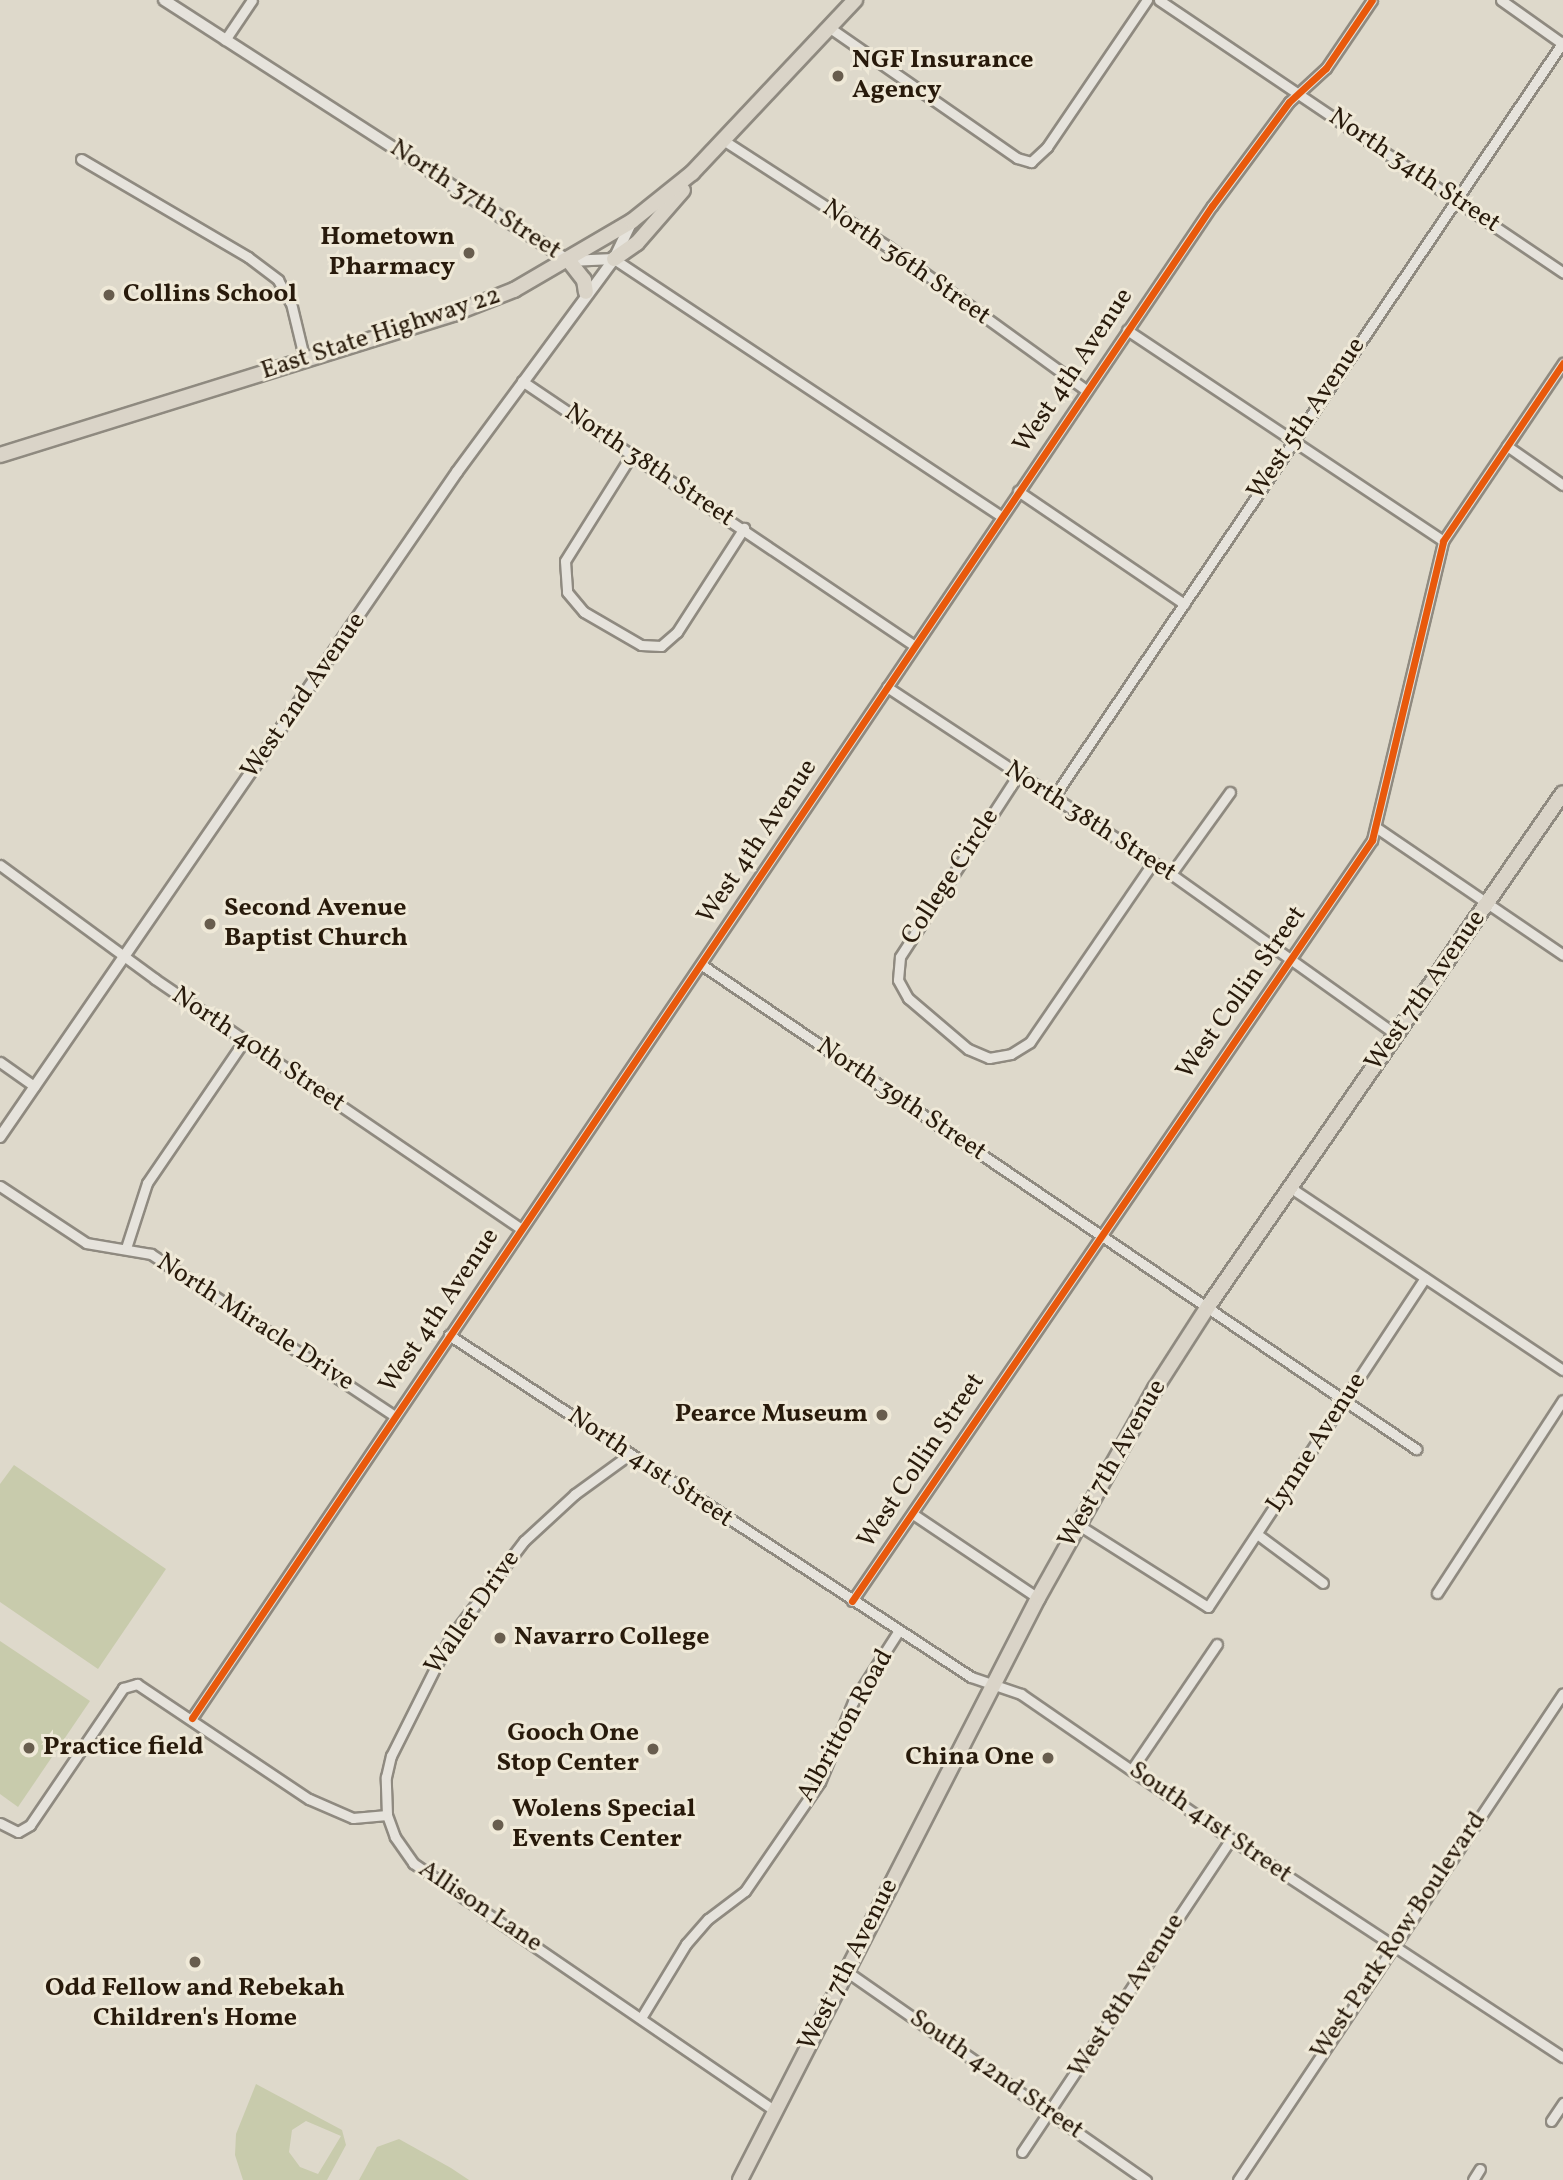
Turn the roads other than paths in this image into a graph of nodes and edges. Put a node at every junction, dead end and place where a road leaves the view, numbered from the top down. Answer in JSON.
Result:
{"nodes":[{"id":1,"x":164,"y":0,"type":"edge"},
{"id":2,"x":252,"y":0,"type":"edge"},
{"id":3,"x":855,"y":0,"type":"edge"},
{"id":4,"x":1147,"y":0,"type":"edge"},
{"id":5,"x":1159,"y":0,"type":"edge"},
{"id":6,"x":1372,"y":0,"type":"edge"},
{"id":7,"x":1501,"y":0,"type":"edge"},
{"id":8,"x":830,"y":28,"type":"junction"},
{"id":9,"x":225,"y":40,"type":"junction"},
{"id":10,"x":1563,"y":43,"type":"edge"},
{"id":11,"x":1299,"y":93,"type":"junction"},
{"id":12,"x":723,"y":140,"type":"junction"},
{"id":13,"x":81,"y":159,"type":"dead end"},
{"id":14,"x":692,"y":173,"type":"junction"},
{"id":15,"x":1455,"y":198,"type":"junction"},
{"id":16,"x":632,"y":221,"type":"junction"},
{"id":17,"x":614,"y":259,"type":"junction"},
{"id":18,"x":569,"y":261,"type":"junction"},
{"id":19,"x":1563,"y":273,"type":"edge"},
{"id":20,"x":586,"y":292,"type":"junction"},
{"id":21,"x":1127,"y":330,"type":"junction"},
{"id":22,"x":305,"y":360,"type":"junction"},
{"id":23,"x":1563,"y":363,"type":"edge"},
{"id":24,"x":522,"y":382,"type":"junction"},
{"id":25,"x":1086,"y":390,"type":"junction"},
{"id":26,"x":1293,"y":440,"type":"junction"},
{"id":27,"x":1507,"y":446,"type":"junction"},
{"id":28,"x":632,"y":454,"type":"junction"},
{"id":29,"x":0,"y":455,"type":"edge"},
{"id":30,"x":1563,"y":485,"type":"edge"},
{"id":31,"x":1018,"y":491,"type":"junction"},
{"id":32,"x":1001,"y":516,"type":"junction"},
{"id":33,"x":744,"y":528,"type":"junction"},
{"id":34,"x":1443,"y":541,"type":"junction"},
{"id":35,"x":1184,"y":604,"type":"junction"},
{"id":36,"x":914,"y":645,"type":"junction"},
{"id":37,"x":887,"y":687,"type":"junction"},
{"id":38,"x":1018,"y":775,"type":"junction"},
{"id":39,"x":1230,"y":792,"type":"dead end"},
{"id":40,"x":1563,"y":793,"type":"edge"},
{"id":41,"x":1052,"y":798,"type":"junction"},
{"id":42,"x":1377,"y":828,"type":"junction"},
{"id":43,"x":1151,"y":864,"type":"junction"},
{"id":44,"x":0,"y":865,"type":"edge"},
{"id":45,"x":1171,"y":874,"type":"junction"},
{"id":46,"x":1486,"y":904,"type":"junction"},
{"id":47,"x":1563,"y":955,"type":"edge"},
{"id":48,"x":123,"y":956,"type":"junction"},
{"id":49,"x":1291,"y":959,"type":"junction"},
{"id":50,"x":702,"y":965,"type":"junction"},
{"id":51,"x":1395,"y":1034,"type":"junction"},
{"id":52,"x":244,"y":1041,"type":"junction"},
{"id":53,"x":0,"y":1062,"type":"edge"},
{"id":54,"x":34,"y":1086,"type":"junction"},
{"id":55,"x":0,"y":1137,"type":"edge"},
{"id":56,"x":0,"y":1186,"type":"edge"},
{"id":57,"x":1291,"y":1188,"type":"junction"},
{"id":58,"x":521,"y":1230,"type":"junction"},
{"id":59,"x":1102,"y":1234,"type":"junction"},
{"id":60,"x":126,"y":1248,"type":"junction"},
{"id":61,"x":1425,"y":1278,"type":"junction"},
{"id":62,"x":1209,"y":1305,"type":"junction"},
{"id":63,"x":449,"y":1335,"type":"junction"},
{"id":64,"x":1563,"y":1370,"type":"edge"},
{"id":65,"x":1346,"y":1399,"type":"junction"},
{"id":66,"x":1563,"y":1401,"type":"edge"},
{"id":67,"x":395,"y":1416,"type":"junction"},
{"id":68,"x":1416,"y":1449,"type":"dead end"},
{"id":69,"x":630,"y":1454,"type":"junction"},
{"id":70,"x":913,"y":1514,"type":"junction"},
{"id":71,"x":1077,"y":1524,"type":"junction"},
{"id":72,"x":1256,"y":1534,"type":"junction"},
{"id":73,"x":1323,"y":1583,"type":"dead end"},
{"id":74,"x":1437,"y":1593,"type":"dead end"},
{"id":75,"x":1038,"y":1598,"type":"junction"},
{"id":76,"x":852,"y":1601,"type":"junction"},
{"id":77,"x":898,"y":1632,"type":"junction"},
{"id":78,"x":1217,"y":1644,"type":"dead end"},
{"id":79,"x":993,"y":1687,"type":"junction"},
{"id":80,"x":1563,"y":1693,"type":"edge"},
{"id":81,"x":192,"y":1718,"type":"junction"},
{"id":82,"x":1132,"y":1769,"type":"junction"},
{"id":83,"x":387,"y":1815,"type":"junction"},
{"id":84,"x":0,"y":1823,"type":"edge"},
{"id":85,"x":1231,"y":1839,"type":"junction"},
{"id":86,"x":1391,"y":1946,"type":"junction"},
{"id":87,"x":846,"y":1971,"type":"junction"},
{"id":88,"x":641,"y":2018,"type":"junction"},
{"id":89,"x":1563,"y":2057,"type":"edge"},
{"id":90,"x":1563,"y":2103,"type":"edge"},
{"id":91,"x":775,"y":2110,"type":"junction"},
{"id":92,"x":1051,"y":2112,"type":"junction"},
{"id":93,"x":1551,"y":2121,"type":"dead end"},
{"id":94,"x":1022,"y":2152,"type":"dead end"},
{"id":95,"x":1480,"y":2169,"type":"dead end"},
{"id":96,"x":740,"y":2180,"type":"edge"},
{"id":97,"x":1146,"y":2180,"type":"edge"},
{"id":98,"x":1238,"y":2180,"type":"edge"},
{"id":99,"x":1473,"y":2180,"type":"edge"}],
"edges":[{"from":1,"to":9,"type":"street","name":"North 37th Street"},
{"from":2,"to":9,"type":"street"},
{"from":3,"to":8,"type":"main road"},
{"from":4,"to":8,"type":"street"},
{"from":5,"to":11,"type":"street","name":"North 34th Street"},
{"from":6,"to":11,"type":"street","name":"West 4th Avenue"},
{"from":7,"to":10,"type":"street"},
{"from":8,"to":12,"type":"main road"},
{"from":9,"to":18,"type":"street","name":"North 37th Street"},
{"from":10,"to":15,"type":"street","name":"West 5th Avenue"},
{"from":11,"to":15,"type":"street","name":"North 34th Street"},
{"from":11,"to":21,"type":"street","name":"West 4th Avenue"},
{"from":12,"to":14,"type":"main road","name":"East State Highway 22"},
{"from":12,"to":25,"type":"street","name":"North 36th Street"},
{"from":13,"to":22,"type":"street"},
{"from":14,"to":16,"type":"main road","name":"East State Highway 22"},
{"from":14,"to":17,"type":"main road"},
{"from":15,"to":19,"type":"street","name":"North 34th Street"},
{"from":15,"to":26,"type":"street","name":"West 5th Avenue"},
{"from":16,"to":17,"type":"street","name":"West 2nd Avenue"},
{"from":16,"to":18,"type":"main road","name":"East State Highway 22"},
{"from":17,"to":18,"type":"street","name":"North 37th Street"},
{"from":17,"to":20,"type":"street","name":"West 2nd Avenue"},
{"from":17,"to":32,"type":"street"},
{"from":18,"to":20,"type":"main road"},
{"from":18,"to":22,"type":"main road","name":"East State Highway 22"},
{"from":20,"to":24,"type":"street","name":"West 2nd Avenue"},
{"from":21,"to":25,"type":"street","name":"West 4th Avenue"},
{"from":21,"to":26,"type":"street"},
{"from":22,"to":29,"type":"main road","name":"East State Highway 22"},
{"from":23,"to":27,"type":"street","name":"West Collin Street"},
{"from":24,"to":28,"type":"street","name":"North 38th Street"},
{"from":24,"to":48,"type":"street","name":"West 2nd Avenue"},
{"from":25,"to":31,"type":"street","name":"West 4th Avenue"},
{"from":26,"to":34,"type":"street"},
{"from":26,"to":35,"type":"street","name":"West 5th Avenue"},
{"from":27,"to":30,"type":"street"},
{"from":27,"to":34,"type":"street","name":"West Collin Street"},
{"from":28,"to":33,"type":"street","name":"North 38th Street"},
{"from":28,"to":33,"type":"street"},
{"from":31,"to":32,"type":"street","name":"West 4th Avenue"},
{"from":31,"to":35,"type":"street"},
{"from":32,"to":36,"type":"street","name":"West 4th Avenue"},
{"from":33,"to":36,"type":"street","name":"North 38th Street"},
{"from":34,"to":42,"type":"street","name":"West Collin Street"},
{"from":35,"to":41,"type":"street","name":"West 5th Avenue"},
{"from":36,"to":37,"type":"street","name":"West 4th Avenue"},
{"from":37,"to":38,"type":"street","name":"North 38th Street"},
{"from":37,"to":50,"type":"street","name":"West 4th Avenue"},
{"from":38,"to":41,"type":"street","name":"North 38th Street"},
{"from":38,"to":43,"type":"street","name":"College Circle"},
{"from":39,"to":45,"type":"street"},
{"from":40,"to":46,"type":"main road","name":"West 7th Avenue"},
{"from":41,"to":43,"type":"street","name":"North 38th Street"},
{"from":42,"to":46,"type":"street"},
{"from":42,"to":49,"type":"street","name":"West Collin Street"},
{"from":43,"to":45,"type":"street","name":"North 38th Street"},
{"from":44,"to":48,"type":"street","name":"North 40th Street"},
{"from":45,"to":49,"type":"street","name":"North 38th Street"},
{"from":46,"to":47,"type":"street"},
{"from":46,"to":51,"type":"main road","name":"West 7th Avenue"},
{"from":48,"to":52,"type":"street","name":"North 40th Street"},
{"from":48,"to":54,"type":"street","name":"West 2nd Avenue"},
{"from":49,"to":51,"type":"street","name":"North 38th Street"},
{"from":49,"to":59,"type":"street","name":"West Collin Street"},
{"from":50,"to":58,"type":"street","name":"West 4th Avenue"},
{"from":50,"to":59,"type":"street","name":"North 39th Street"},
{"from":51,"to":57,"type":"main road","name":"West 7th Avenue"},
{"from":52,"to":58,"type":"street","name":"North 40th Street"},
{"from":52,"to":60,"type":"street"},
{"from":53,"to":54,"type":"street"},
{"from":54,"to":55,"type":"street","name":"West 2nd Avenue"},
{"from":56,"to":60,"type":"street","name":"North Miracle Drive"},
{"from":57,"to":61,"type":"street"},
{"from":57,"to":62,"type":"main road","name":"West 7th Avenue"},
{"from":58,"to":63,"type":"street","name":"West 4th Avenue"},
{"from":59,"to":62,"type":"street","name":"North 39th Street"},
{"from":59,"to":70,"type":"street","name":"West Collin Street"},
{"from":60,"to":67,"type":"street","name":"North Miracle Drive"},
{"from":61,"to":64,"type":"street"},
{"from":61,"to":65,"type":"street","name":"Lynne Avenue"},
{"from":62,"to":65,"type":"street","name":"North 39th Street"},
{"from":62,"to":71,"type":"main road","name":"West 7th Avenue"},
{"from":63,"to":67,"type":"street","name":"West 4th Avenue"},
{"from":63,"to":69,"type":"street","name":"North 41st Street"},
{"from":65,"to":68,"type":"street","name":"North 39th Street"},
{"from":65,"to":72,"type":"street","name":"Lynne Avenue"},
{"from":66,"to":74,"type":"street"},
{"from":67,"to":81,"type":"street","name":"West 4th Avenue"},
{"from":69,"to":76,"type":"street","name":"North 41st Street"},
{"from":69,"to":83,"type":"street","name":"Waller Drive"},
{"from":70,"to":75,"type":"street"},
{"from":70,"to":76,"type":"street","name":"West Collin Street"},
{"from":71,"to":72,"type":"street","name":"Lynne Avenue"},
{"from":71,"to":75,"type":"main road","name":"West 7th Avenue"},
{"from":72,"to":73,"type":"street"},
{"from":75,"to":79,"type":"main road","name":"West 7th Avenue"},
{"from":76,"to":77,"type":"street","name":"South 41st Street"},
{"from":77,"to":79,"type":"street","name":"South 41st Street"},
{"from":77,"to":88,"type":"street","name":"Albritton Road"},
{"from":78,"to":82,"type":"street"},
{"from":79,"to":82,"type":"street","name":"South 41st Street"},
{"from":79,"to":87,"type":"main road","name":"West 7th Avenue"},
{"from":80,"to":86,"type":"street","name":"West Park Row Boulevard"},
{"from":81,"to":83,"type":"street"},
{"from":81,"to":84,"type":"street"},
{"from":82,"to":85,"type":"street","name":"South 41st Street"},
{"from":83,"to":88,"type":"street","name":"Allison Lane"},
{"from":85,"to":86,"type":"street","name":"South 41st Street"},
{"from":85,"to":92,"type":"street","name":"West 8th Avenue"},
{"from":86,"to":89,"type":"street","name":"South 41st Street"},
{"from":86,"to":98,"type":"street","name":"West Park Row Boulevard"},
{"from":87,"to":91,"type":"main road","name":"West 7th Avenue"},
{"from":87,"to":92,"type":"street","name":"South 42nd Street"},
{"from":88,"to":91,"type":"street","name":"Allison Lane"},
{"from":90,"to":93,"type":"street"},
{"from":91,"to":96,"type":"main road","name":"West 7th Avenue"},
{"from":92,"to":94,"type":"street","name":"West 8th Avenue"},
{"from":92,"to":97,"type":"street","name":"South 42nd Street"},
{"from":95,"to":99,"type":"street"}]}
